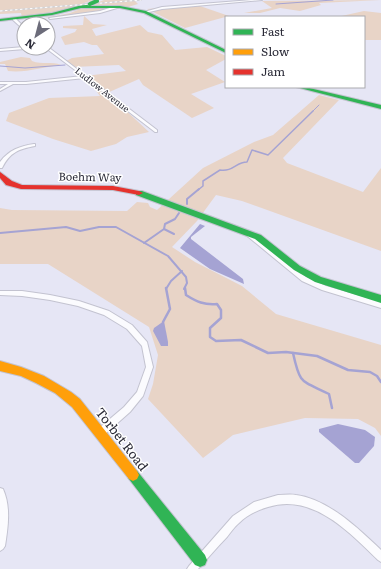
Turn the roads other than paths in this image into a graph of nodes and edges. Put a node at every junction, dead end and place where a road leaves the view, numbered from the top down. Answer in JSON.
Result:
{"nodes":[{"id":1,"x":261,"y":0,"type":"edge"},
{"id":2,"x":89,"y":6,"type":"edge"},
{"id":3,"x":116,"y":7,"type":"junction"},
{"id":4,"x":145,"y":12,"type":"junction"},
{"id":5,"x":56,"y":17,"type":"edge"},
{"id":6,"x":14,"y":19,"type":"joint"},
{"id":7,"x":0,"y":20,"type":"edge"},
{"id":8,"x":16,"y":49,"type":"edge"},
{"id":9,"x":0,"y":50,"type":"edge"},
{"id":10,"x":225,"y":52,"type":"edge"},
{"id":11,"x":56,"y":54,"type":"edge"},
{"id":12,"x":86,"y":77,"type":"junction"},
{"id":13,"x":0,"y":83,"type":"edge"},
{"id":14,"x":10,"y":84,"type":"junction"},
{"id":15,"x":303,"y":88,"type":"edge"},
{"id":16,"x":0,"y":90,"type":"edge"},
{"id":17,"x":381,"y":107,"type":"edge"},
{"id":18,"x":156,"y":131,"type":"dead end"},
{"id":19,"x":34,"y":145,"type":"dead end"},
{"id":20,"x":0,"y":166,"type":"edge"},
{"id":21,"x":0,"y":174,"type":"edge"},
{"id":22,"x":328,"y":287,"type":"junction"},
{"id":23,"x":0,"y":293,"type":"edge"},
{"id":24,"x":381,"y":299,"type":"edge"},
{"id":25,"x":381,"y":305,"type":"edge"},
{"id":26,"x":0,"y":366,"type":"edge"},
{"id":27,"x":101,"y":432,"type":"junction"},
{"id":28,"x":0,"y":492,"type":"edge"},
{"id":29,"x":0,"y":546,"type":"edge"},
{"id":30,"x":381,"y":557,"type":"edge"},
{"id":31,"x":200,"y":560,"type":"junction"},
{"id":32,"x":192,"y":569,"type":"edge"}],
"edges":[{"from":1,"to":4,"type":"street"},
{"from":2,"to":3,"type":"main road"},
{"from":2,"to":6,"type":"main road"},
{"from":3,"to":4,"type":"main road"},
{"from":3,"to":5,"type":"street"},
{"from":4,"to":10,"type":"main road"},
{"from":6,"to":7,"type":"main road"},
{"from":8,"to":9,"type":"street"},
{"from":11,"to":12,"type":"street","name":"Ludlow Avenue"},
{"from":12,"to":14,"type":"street"},
{"from":12,"to":18,"type":"street","name":"Ludlow Avenue"},
{"from":13,"to":14,"type":"street"},
{"from":14,"to":16,"type":"street"},
{"from":15,"to":17,"type":"main road"},
{"from":19,"to":20,"type":"street"},
{"from":21,"to":22,"type":"main road","name":"Boehm Way"},
{"from":22,"to":24,"type":"main road","name":"Boehm Way"},
{"from":22,"to":25,"type":"street","name":"Boehm Way"},
{"from":23,"to":27,"type":"street"},
{"from":26,"to":27,"type":"main road","name":"Torbet Road"},
{"from":27,"to":31,"type":"main road","name":"Torbet Road"},
{"from":28,"to":29,"type":"street"},
{"from":30,"to":31,"type":"street"},
{"from":31,"to":32,"type":"street"}]}
